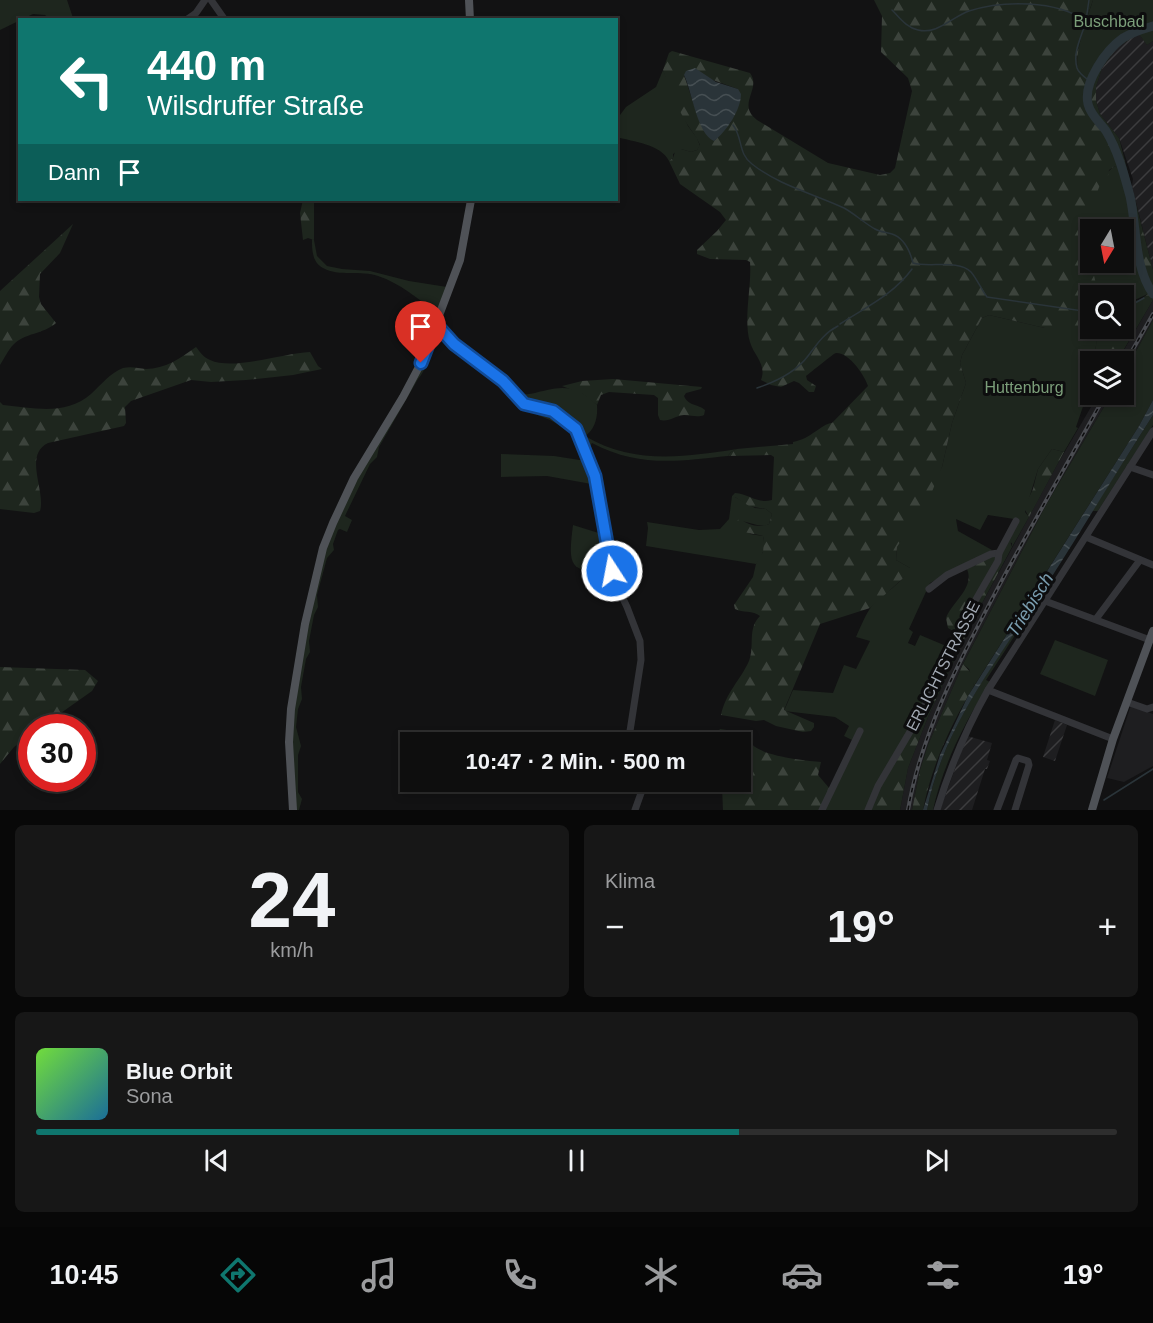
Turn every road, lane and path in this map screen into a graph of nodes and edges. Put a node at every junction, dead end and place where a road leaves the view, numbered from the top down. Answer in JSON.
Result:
{"nodes":[{"id":1,"x":205,"y":0,"type":"edge"},
{"id":2,"x":211,"y":0,"type":"edge"},
{"id":3,"x":469,"y":0,"type":"edge"},
{"id":4,"x":189,"y":18,"type":"edge"},
{"id":5,"x":224,"y":18,"type":"edge"},
{"id":6,"x":470,"y":18,"type":"edge"},
{"id":7,"x":471,"y":201,"type":"edge"},
{"id":8,"x":436,"y":324,"type":"junction"},
{"id":9,"x":1153,"y":431,"type":"edge"},
{"id":10,"x":1130,"y":467,"type":"junction"},
{"id":11,"x":1153,"y":476,"type":"edge"},
{"id":12,"x":1016,"y":521,"type":"dead end"},
{"id":13,"x":1086,"y":537,"type":"junction"},
{"id":14,"x":999,"y":553,"type":"junction"},
{"id":15,"x":1140,"y":560,"type":"junction"},
{"id":16,"x":1153,"y":565,"type":"edge"},
{"id":17,"x":929,"y":589,"type":"dead end"},
{"id":18,"x":1045,"y":601,"type":"junction"},
{"id":19,"x":1096,"y":619,"type":"junction"},
{"id":20,"x":1151,"y":636,"type":"edge"},
{"id":21,"x":988,"y":690,"type":"junction"},
{"id":22,"x":1127,"y":702,"type":"junction"},
{"id":23,"x":1153,"y":707,"type":"edge"},
{"id":24,"x":860,"y":731,"type":"dead end"},
{"id":25,"x":630,"y":732,"type":"edge"},
{"id":26,"x":1113,"y":739,"type":"junction"},
{"id":27,"x":641,"y":792,"type":"edge"},
{"id":28,"x":293,"y":810,"type":"edge"},
{"id":29,"x":635,"y":810,"type":"edge"},
{"id":30,"x":822,"y":810,"type":"edge"},
{"id":31,"x":868,"y":810,"type":"edge"},
{"id":32,"x":937,"y":810,"type":"edge"},
{"id":33,"x":997,"y":810,"type":"edge"},
{"id":34,"x":1015,"y":810,"type":"edge"},
{"id":35,"x":1092,"y":810,"type":"edge"}],
"edges":[{"from":1,"to":4,"type":"street"},
{"from":2,"to":5,"type":"street"},
{"from":3,"to":6,"type":"main road"},
{"from":7,"to":8,"type":"main road"},
{"from":8,"to":25,"type":"street"},
{"from":8,"to":28,"type":"main road"},
{"from":9,"to":10,"type":"street"},
{"from":10,"to":11,"type":"street"},
{"from":10,"to":13,"type":"street"},
{"from":12,"to":14,"type":"street","name":"ERLICHTSTRASSE"},
{"from":13,"to":15,"type":"street"},
{"from":13,"to":18,"type":"street"},
{"from":14,"to":17,"type":"street"},
{"from":14,"to":31,"type":"street","name":"ERLICHTSTRASSE"},
{"from":15,"to":16,"type":"street"},
{"from":15,"to":19,"type":"street"},
{"from":18,"to":19,"type":"street"},
{"from":18,"to":21,"type":"street"},
{"from":19,"to":20,"type":"street"},
{"from":20,"to":22,"type":"main road"},
{"from":21,"to":26,"type":"street"},
{"from":21,"to":32,"type":"street"},
{"from":22,"to":23,"type":"street"},
{"from":22,"to":26,"type":"main road"},
{"from":24,"to":30,"type":"street"},
{"from":26,"to":35,"type":"main road"},
{"from":27,"to":29,"type":"street"},
{"from":33,"to":34,"type":"street"}]}
